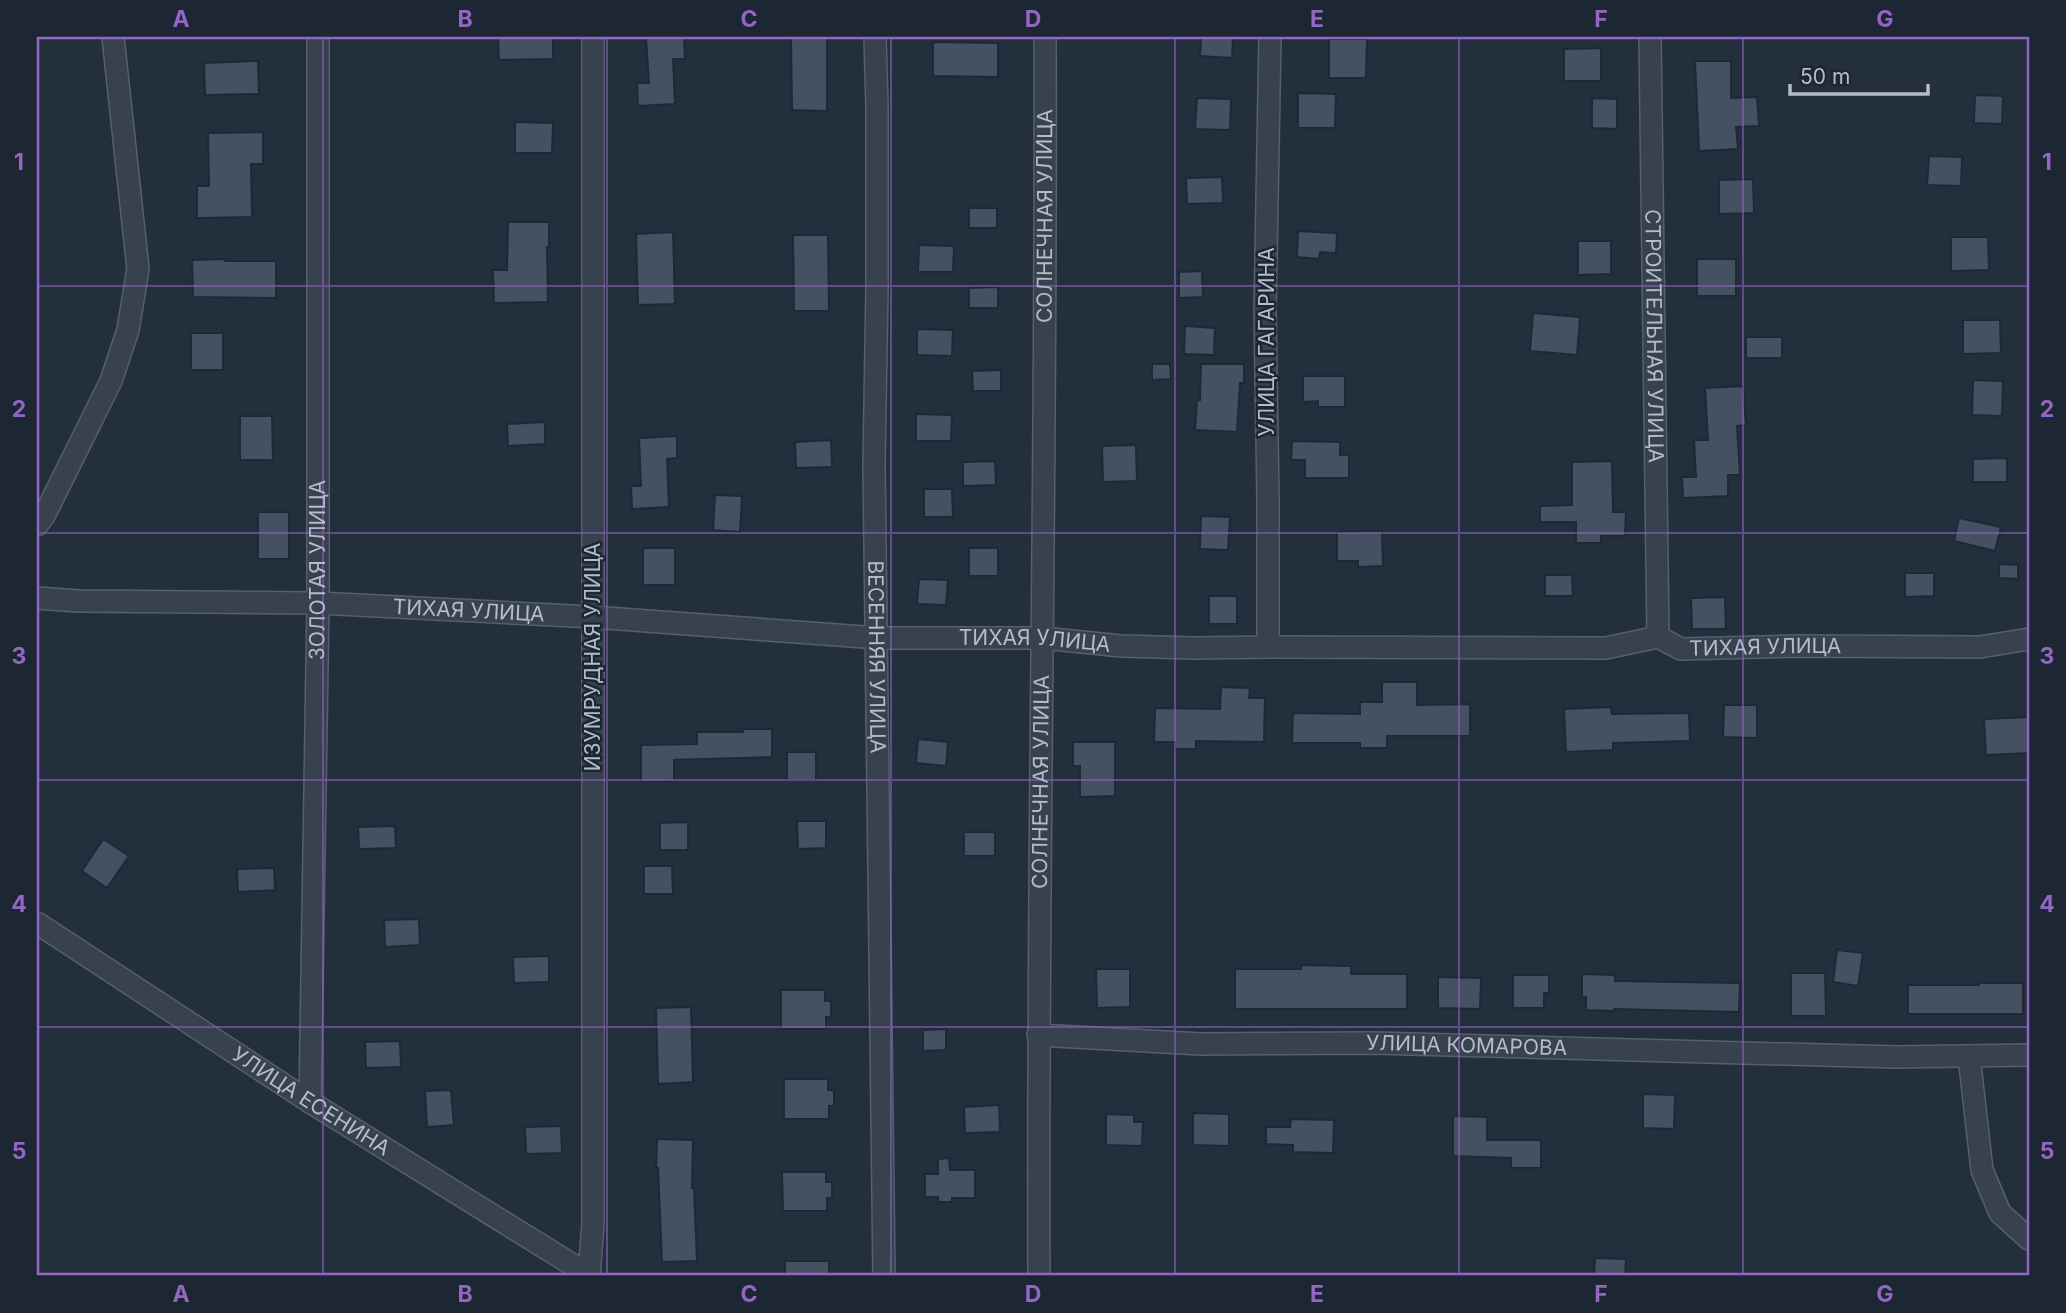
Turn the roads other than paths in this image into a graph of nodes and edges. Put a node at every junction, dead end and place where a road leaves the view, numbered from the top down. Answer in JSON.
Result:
{"nodes":[{"id":1,"x":113,"y":37,"type":"edge"},
{"id":2,"x":318,"y":37,"type":"edge"},
{"id":3,"x":593,"y":37,"type":"edge"},
{"id":4,"x":875,"y":37,"type":"edge"},
{"id":5,"x":1045,"y":37,"type":"edge"},
{"id":6,"x":1270,"y":37,"type":"edge"},
{"id":7,"x":1650,"y":37,"type":"edge"},
{"id":8,"x":37,"y":525,"type":"edge"},
{"id":9,"x":37,"y":598,"type":"edge"},
{"id":10,"x":318,"y":603,"type":"junction"},
{"id":11,"x":593,"y":617,"type":"junction"},
{"id":12,"x":1658,"y":637,"type":"junction"},
{"id":13,"x":878,"y":638,"type":"junction"},
{"id":14,"x":1042,"y":638,"type":"junction"},
{"id":15,"x":2029,"y":639,"type":"edge"},
{"id":16,"x":1268,"y":646,"type":"junction"},
{"id":17,"x":37,"y":923,"type":"edge"},
{"id":18,"x":1038,"y":1035,"type":"junction"},
{"id":19,"x":2029,"y":1055,"type":"edge"},
{"id":20,"x":1969,"y":1056,"type":"junction"},
{"id":21,"x":310,"y":1102,"type":"junction"},
{"id":22,"x":2029,"y":1239,"type":"edge"},
{"id":23,"x":589,"y":1275,"type":"edge"},
{"id":24,"x":884,"y":1276,"type":"edge"},
{"id":25,"x":1039,"y":1276,"type":"edge"}],
"edges":[{"from":1,"to":8,"type":"street"},
{"from":2,"to":10,"type":"street","name":"ЗОЛОТАЯ УЛИЦА"},
{"from":3,"to":11,"type":"street","name":"ИЗУМРУДНАЯ УЛИЦА"},
{"from":4,"to":13,"type":"street","name":"ВЕСЕННЯЯ УЛИЦА"},
{"from":5,"to":14,"type":"street","name":"СОЛНЕЧНАЯ УЛИЦА"},
{"from":6,"to":16,"type":"street","name":"УЛИЦА ГАГАРИНА"},
{"from":7,"to":12,"type":"street","name":"СТРОИТЕЛЬНАЯ УЛИЦА"},
{"from":9,"to":10,"type":"street","name":"ТИХАЯ УЛИЦА"},
{"from":10,"to":11,"type":"street","name":"ТИХАЯ УЛИЦА"},
{"from":10,"to":21,"type":"street","name":"ЗОЛОТАЯ УЛИЦА"},
{"from":11,"to":13,"type":"street","name":"ТИХАЯ УЛИЦА"},
{"from":11,"to":23,"type":"street","name":"ИЗУМРУДНАЯ УЛИЦА"},
{"from":12,"to":15,"type":"street","name":"ТИХАЯ УЛИЦА"},
{"from":12,"to":16,"type":"street","name":"ТИХАЯ УЛИЦА"},
{"from":13,"to":14,"type":"street","name":"ТИХАЯ УЛИЦА"},
{"from":13,"to":24,"type":"street","name":"ВЕСЕННЯЯ УЛИЦА"},
{"from":14,"to":16,"type":"street","name":"ТИХАЯ УЛИЦА"},
{"from":14,"to":18,"type":"street","name":"СОЛНЕЧНАЯ УЛИЦА"},
{"from":17,"to":21,"type":"street","name":"УЛИЦА ЕСЕНИНА"},
{"from":18,"to":20,"type":"street","name":"УЛИЦА КОМАРОВА"},
{"from":18,"to":25,"type":"street","name":"СОЛНЕЧНАЯ УЛИЦА"},
{"from":19,"to":20,"type":"street","name":"УЛИЦА КОМАРОВА"},
{"from":20,"to":22,"type":"street"},
{"from":21,"to":23,"type":"street","name":"УЛИЦА ЕСЕНИНА"}]}
